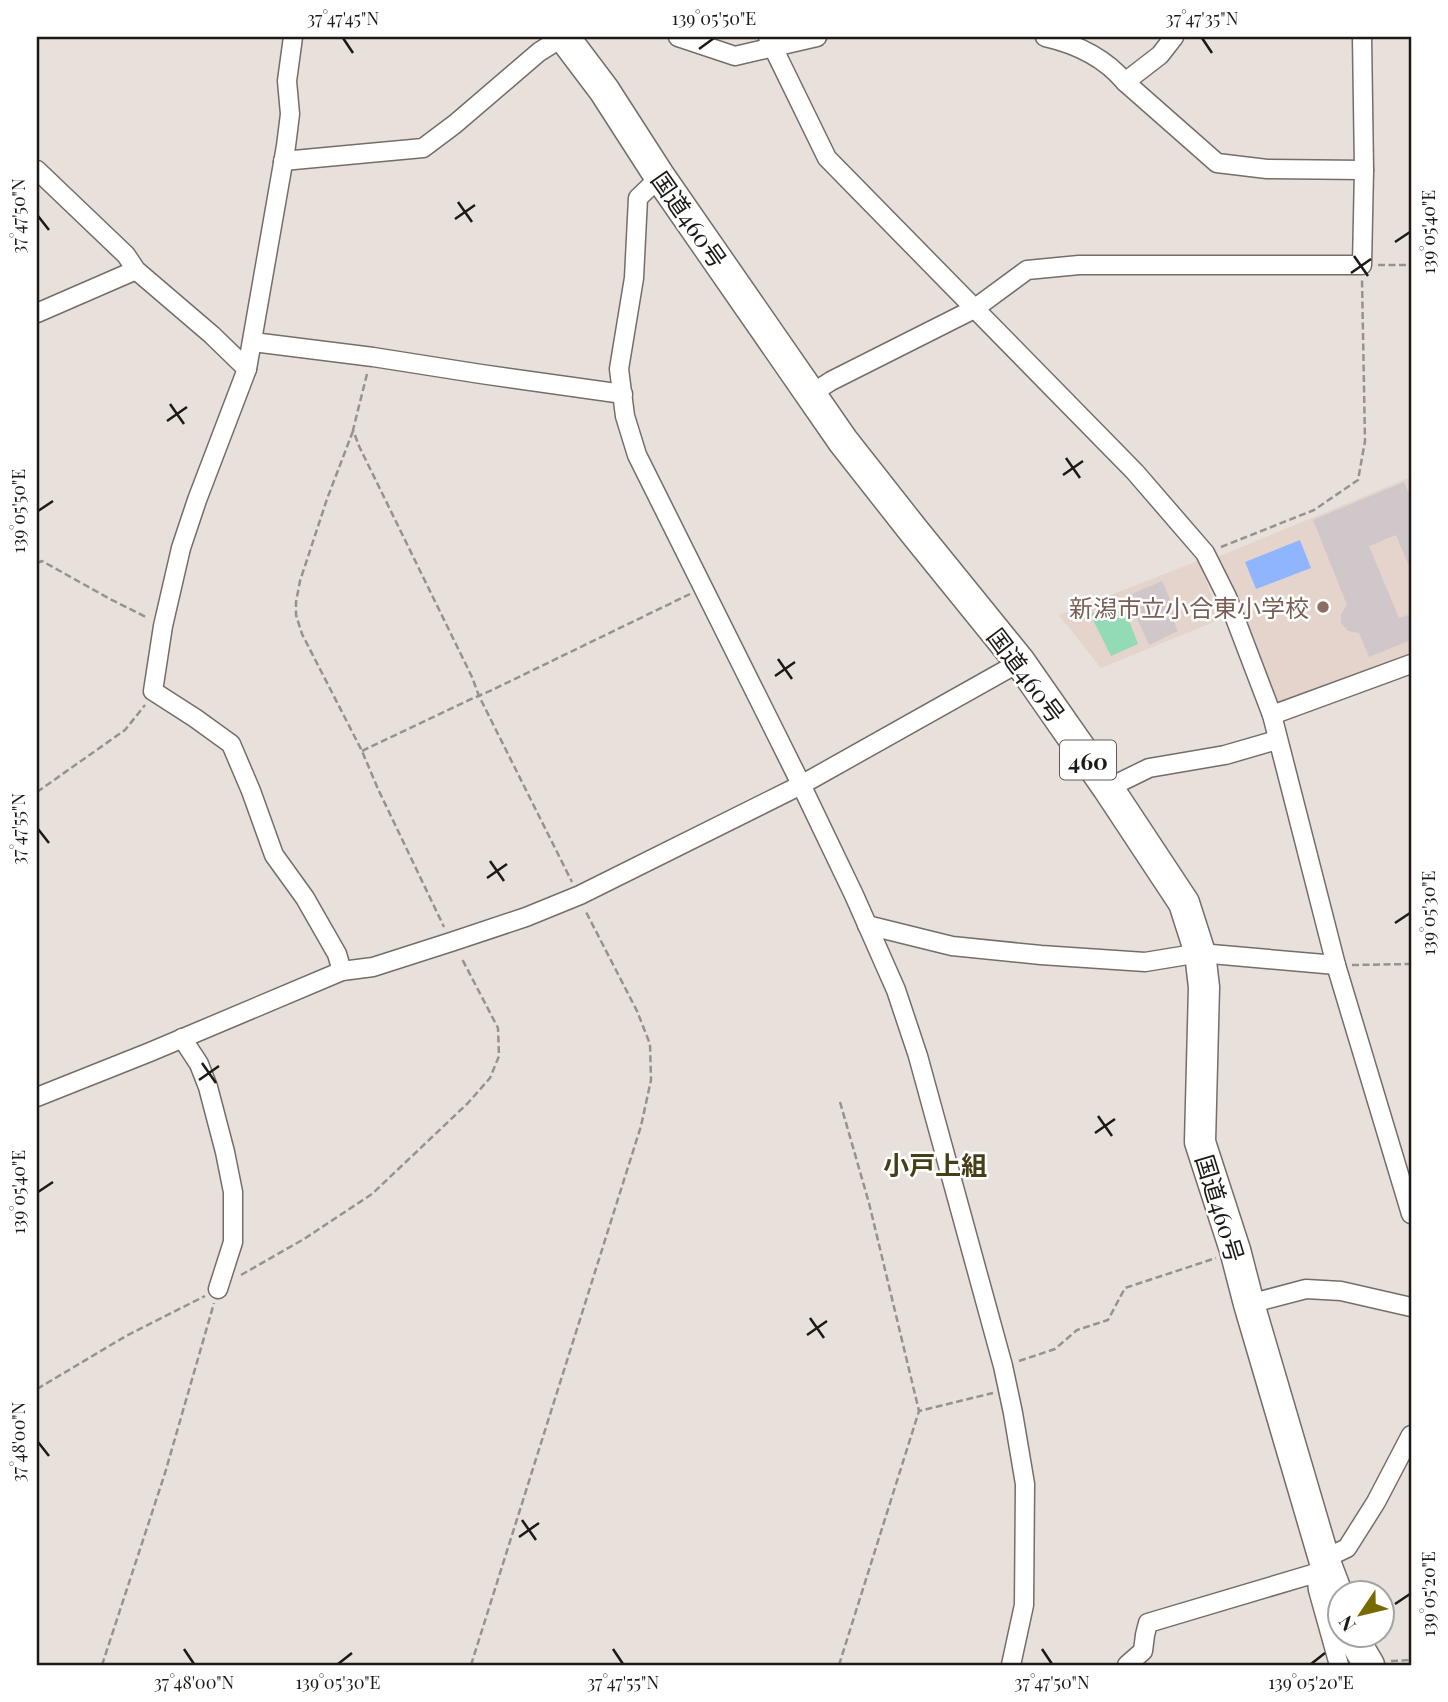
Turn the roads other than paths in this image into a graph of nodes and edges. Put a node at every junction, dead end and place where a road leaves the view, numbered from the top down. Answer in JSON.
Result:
{"nodes":[{"id":1,"x":293,"y":37,"type":"edge"},
{"id":2,"x":563,"y":37,"type":"edge"},
{"id":3,"x":678,"y":37,"type":"edge"},
{"id":4,"x":817,"y":37,"type":"edge"},
{"id":5,"x":1045,"y":37,"type":"edge"},
{"id":6,"x":1174,"y":37,"type":"edge"},
{"id":7,"x":1362,"y":37,"type":"edge"},
{"id":8,"x":770,"y":42,"type":"edge"},
{"id":9,"x":1125,"y":82,"type":"junction"},
{"id":10,"x":283,"y":161,"type":"junction"},
{"id":11,"x":37,"y":170,"type":"edge"},
{"id":12,"x":1364,"y":170,"type":"junction"},
{"id":13,"x":660,"y":177,"type":"junction"},
{"id":14,"x":136,"y":270,"type":"junction"},
{"id":15,"x":974,"y":309,"type":"junction"},
{"id":16,"x":37,"y":313,"type":"edge"},
{"id":17,"x":253,"y":342,"type":"junction"},
{"id":18,"x":247,"y":369,"type":"junction"},
{"id":19,"x":623,"y":394,"type":"junction"},
{"id":20,"x":811,"y":394,"type":"junction"},
{"id":21,"x":1020,"y":662,"type":"junction"},
{"id":22,"x":1411,"y":664,"type":"edge"},
{"id":23,"x":1272,"y":715,"type":"junction"},
{"id":24,"x":1277,"y":740,"type":"junction"},
{"id":25,"x":801,"y":785,"type":"junction"},
{"id":26,"x":1108,"y":788,"type":"junction"},
{"id":27,"x":867,"y":925,"type":"junction"},
{"id":28,"x":1200,"y":953,"type":"junction"},
{"id":29,"x":1336,"y":965,"type":"junction"},
{"id":30,"x":342,"y":971,"type":"junction"},
{"id":31,"x":182,"y":1038,"type":"junction"},
{"id":32,"x":37,"y":1097,"type":"edge"},
{"id":33,"x":1411,"y":1214,"type":"edge"},
{"id":34,"x":218,"y":1289,"type":"road end"},
{"id":35,"x":1249,"y":1304,"type":"junction"},
{"id":36,"x":1411,"y":1307,"type":"edge"},
{"id":37,"x":1411,"y":1435,"type":"edge"},
{"id":38,"x":1320,"y":1566,"type":"junction"},
{"id":39,"x":1328,"y":1580,"type":"edge"},
{"id":40,"x":1011,"y":1665,"type":"edge"},
{"id":41,"x":1127,"y":1665,"type":"edge"},
{"id":42,"x":1339,"y":1665,"type":"edge"}],
"edges":[{"from":1,"to":10,"type":"street"},
{"from":2,"to":10,"type":"street"},
{"from":2,"to":13,"type":"highway","name":"国道460号","number":"460"},
{"from":3,"to":8,"type":"street"},
{"from":4,"to":8,"type":"street"},
{"from":5,"to":9,"type":"street"},
{"from":6,"to":9,"type":"street"},
{"from":7,"to":12,"type":"street"},
{"from":8,"to":15,"type":"street"},
{"from":9,"to":12,"type":"street"},
{"from":10,"to":17,"type":"street"},
{"from":11,"to":14,"type":"street"},
{"from":12,"to":15,"type":"street"},
{"from":13,"to":19,"type":"street"},
{"from":13,"to":20,"type":"highway","name":"国道460号","number":"460"},
{"from":14,"to":16,"type":"street"},
{"from":14,"to":18,"type":"street"},
{"from":15,"to":20,"type":"street"},
{"from":15,"to":23,"type":"street"},
{"from":17,"to":18,"type":"street"},
{"from":17,"to":19,"type":"street"},
{"from":18,"to":30,"type":"street"},
{"from":19,"to":25,"type":"street"},
{"from":20,"to":21,"type":"highway","name":"国道460号","number":"460"},
{"from":21,"to":25,"type":"street"},
{"from":21,"to":26,"type":"highway","name":"国道460号","number":"460"},
{"from":22,"to":23,"type":"street"},
{"from":23,"to":24,"type":"street"},
{"from":24,"to":26,"type":"street"},
{"from":24,"to":29,"type":"street"},
{"from":25,"to":27,"type":"street"},
{"from":25,"to":30,"type":"street"},
{"from":26,"to":28,"type":"highway","name":"国道460号","number":"460"},
{"from":27,"to":28,"type":"street"},
{"from":27,"to":40,"type":"street"},
{"from":28,"to":29,"type":"street"},
{"from":28,"to":35,"type":"highway","name":"国道460号","number":"460"},
{"from":29,"to":33,"type":"street"},
{"from":30,"to":31,"type":"street"},
{"from":31,"to":32,"type":"street"},
{"from":31,"to":34,"type":"street"},
{"from":35,"to":36,"type":"street"},
{"from":35,"to":38,"type":"highway","name":"国道460号","number":"460"},
{"from":37,"to":38,"type":"street"},
{"from":38,"to":39,"type":"highway","name":"国道460号","number":"460"},
{"from":38,"to":41,"type":"street"},
{"from":38,"to":42,"type":"street"}]}
